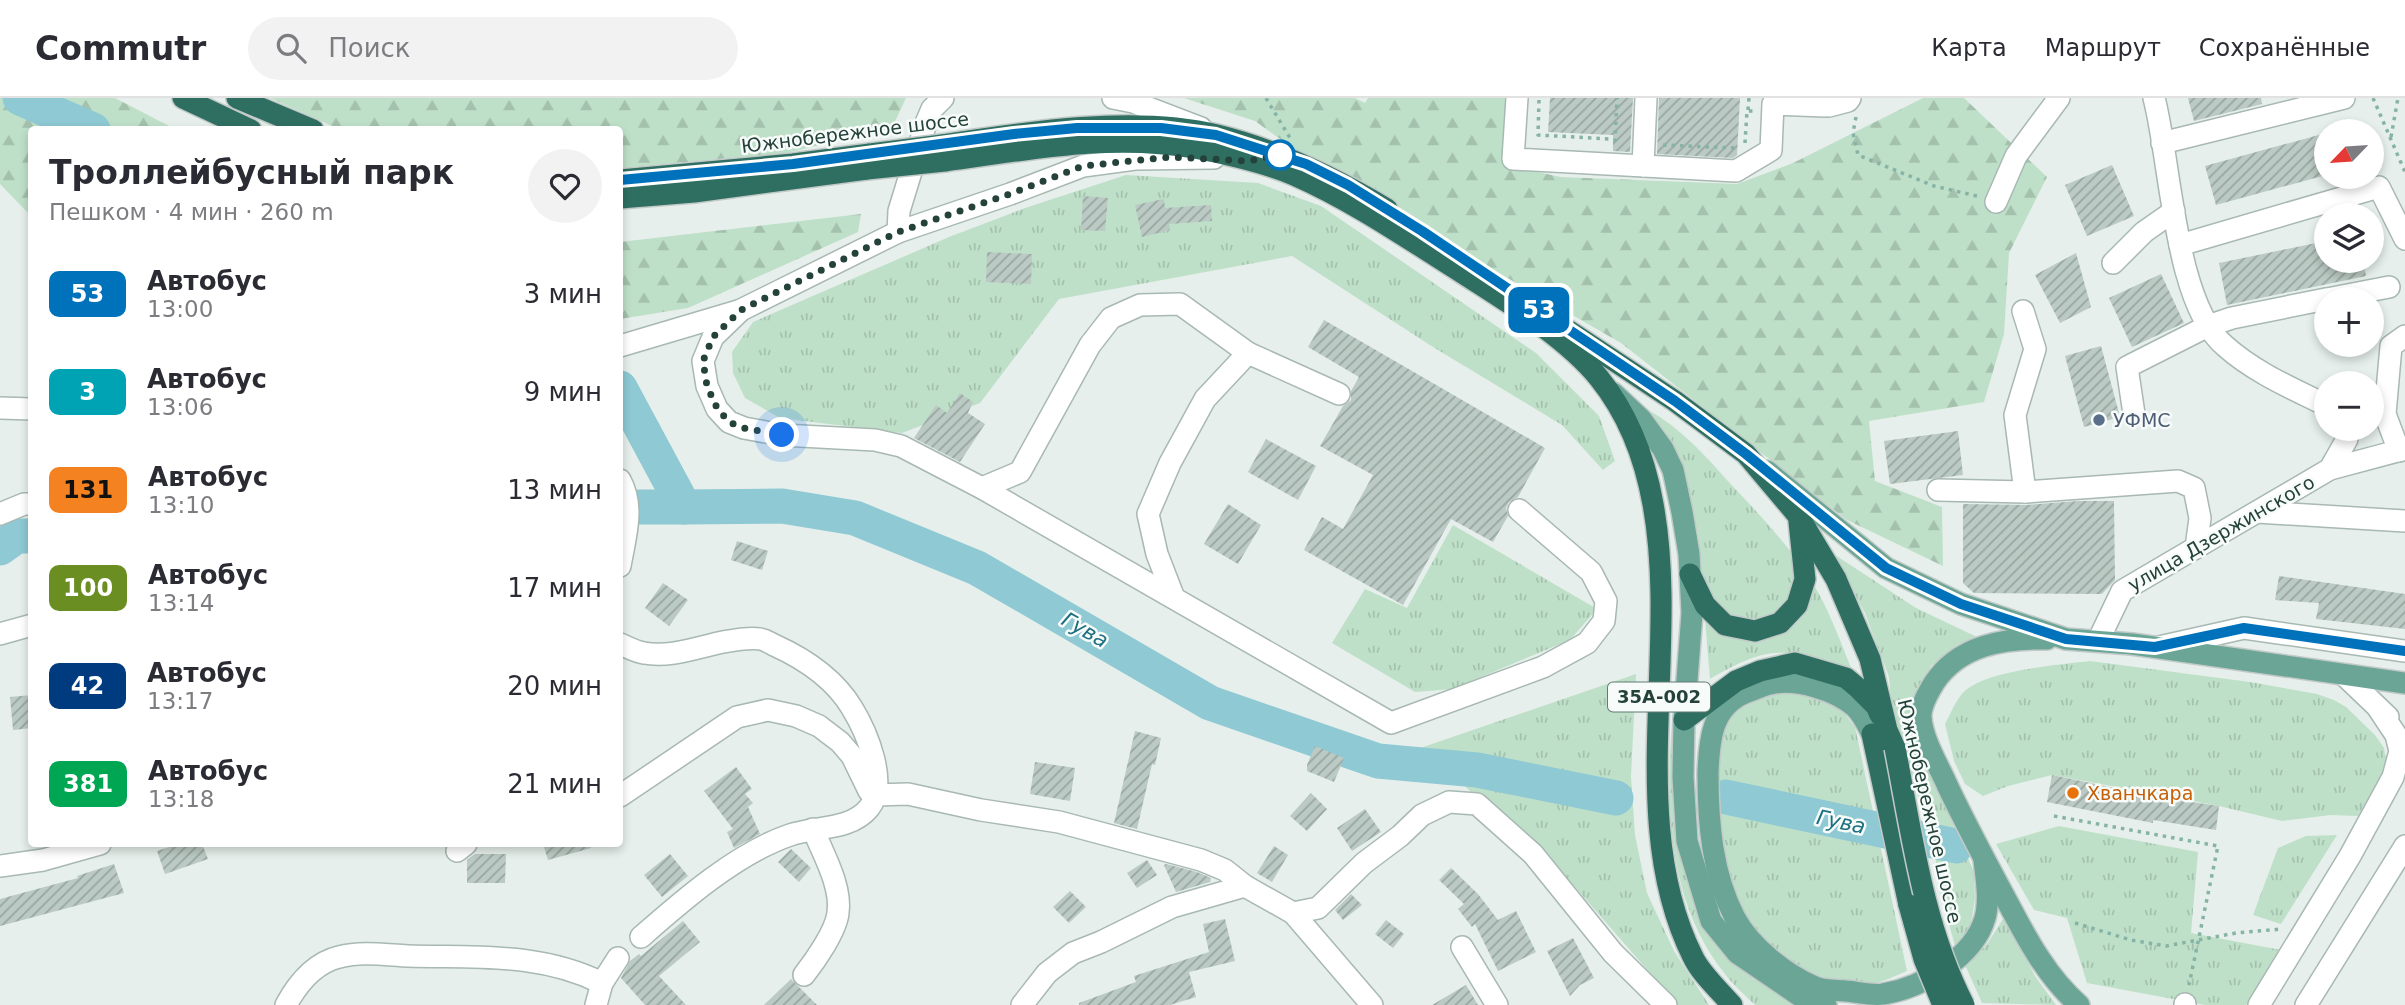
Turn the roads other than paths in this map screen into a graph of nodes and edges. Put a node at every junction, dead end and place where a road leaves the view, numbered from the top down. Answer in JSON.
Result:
{"nodes":[{"id":1,"x":183,"y":98,"type":"edge"},
{"id":2,"x":237,"y":98,"type":"edge"},
{"id":3,"x":943,"y":98,"type":"edge"},
{"id":4,"x":1113,"y":98,"type":"edge"},
{"id":5,"x":1517,"y":98,"type":"edge"},
{"id":6,"x":1646,"y":98,"type":"edge"},
{"id":7,"x":2059,"y":98,"type":"edge"},
{"id":8,"x":2154,"y":98,"type":"edge"},
{"id":9,"x":2344,"y":98,"type":"edge"},
{"id":10,"x":1773,"y":101,"type":"edge"},
{"id":11,"x":1798,"y":102,"type":"edge"},
{"id":12,"x":1853,"y":104,"type":"edge"},
{"id":13,"x":242,"y":126,"type":"edge"},
{"id":14,"x":304,"y":126,"type":"edge"},
{"id":15,"x":1216,"y":135,"type":"junction"},
{"id":16,"x":2162,"y":143,"type":"junction"},
{"id":17,"x":943,"y":153,"type":"junction"},
{"id":18,"x":869,"y":161,"type":"junction"},
{"id":19,"x":1248,"y":161,"type":"junction"},
{"id":20,"x":1643,"y":166,"type":"junction"},
{"id":21,"x":623,"y":180,"type":"edge"},
{"id":22,"x":623,"y":198,"type":"edge"},
{"id":23,"x":1996,"y":202,"type":"road end"},
{"id":24,"x":2174,"y":211,"type":"junction"},
{"id":25,"x":898,"y":232,"type":"junction"},
{"id":26,"x":2405,"y":240,"type":"edge"},
{"id":27,"x":2180,"y":245,"type":"junction"},
{"id":28,"x":2113,"y":262,"type":"dead end"},
{"id":29,"x":2389,"y":287,"type":"dead end"},
{"id":30,"x":2384,"y":288,"type":"edge"},
{"id":31,"x":2314,"y":301,"type":"edge"},
{"id":32,"x":741,"y":310,"type":"junction"},
{"id":33,"x":2023,"y":311,"type":"dead end"},
{"id":34,"x":2208,"y":326,"type":"junction"},
{"id":35,"x":2405,"y":336,"type":"edge"},
{"id":36,"x":623,"y":345,"type":"edge"},
{"id":37,"x":1248,"y":353,"type":"junction"},
{"id":38,"x":1602,"y":382,"type":"junction"},
{"id":39,"x":1339,"y":394,"type":"dead end"},
{"id":40,"x":2314,"y":399,"type":"edge"},
{"id":41,"x":0,"y":408,"type":"edge"},
{"id":42,"x":28,"y":409,"type":"edge"},
{"id":43,"x":2134,"y":414,"type":"dead end"},
{"id":44,"x":2346,"y":441,"type":"edge"},
{"id":45,"x":2402,"y":450,"type":"edge"},
{"id":46,"x":1746,"y":454,"type":"junction"},
{"id":47,"x":2330,"y":469,"type":"junction"},
{"id":48,"x":623,"y":487,"type":"edge"},
{"id":49,"x":982,"y":488,"type":"junction"},
{"id":50,"x":1938,"y":490,"type":"dead end"},
{"id":51,"x":2025,"y":492,"type":"junction"},
{"id":52,"x":28,"y":504,"type":"edge"},
{"id":53,"x":1519,"y":510,"type":"dead end"},
{"id":54,"x":2257,"y":512,"type":"junction"},
{"id":55,"x":0,"y":514,"type":"edge"},
{"id":56,"x":1799,"y":517,"type":"junction"},
{"id":57,"x":2405,"y":521,"type":"edge"},
{"id":58,"x":2196,"y":548,"type":"junction"},
{"id":59,"x":623,"y":551,"type":"edge"},
{"id":60,"x":1690,"y":574,"type":"junction"},
{"id":61,"x":1174,"y":598,"type":"junction"},
{"id":62,"x":28,"y":626,"type":"edge"},
{"id":63,"x":0,"y":634,"type":"edge"},
{"id":64,"x":2066,"y":639,"type":"junction"},
{"id":65,"x":2098,"y":641,"type":"junction"},
{"id":66,"x":623,"y":645,"type":"edge"},
{"id":67,"x":2155,"y":647,"type":"junction"},
{"id":68,"x":2405,"y":652,"type":"edge"},
{"id":69,"x":2344,"y":675,"type":"junction"},
{"id":70,"x":2405,"y":683,"type":"edge"},
{"id":71,"x":2378,"y":708,"type":"junction"},
{"id":72,"x":1684,"y":720,"type":"junction"},
{"id":73,"x":2405,"y":733,"type":"edge"},
{"id":74,"x":1883,"y":742,"type":"junction"},
{"id":75,"x":623,"y":794,"type":"edge"},
{"id":76,"x":875,"y":795,"type":"junction"},
{"id":77,"x":813,"y":829,"type":"junction"},
{"id":78,"x":2405,"y":846,"type":"edge"},
{"id":79,"x":89,"y":847,"type":"edge"},
{"id":80,"x":1984,"y":860,"type":"junction"},
{"id":81,"x":0,"y":866,"type":"edge"},
{"id":82,"x":1245,"y":886,"type":"junction"},
{"id":83,"x":1293,"y":913,"type":"junction"},
{"id":84,"x":642,"y":937,"type":"dead end"},
{"id":85,"x":1462,"y":947,"type":"dead end"},
{"id":86,"x":618,"y":958,"type":"dead end"},
{"id":87,"x":804,"y":975,"type":"dead end"},
{"id":88,"x":602,"y":983,"type":"junction"},
{"id":89,"x":286,"y":1005,"type":"edge"},
{"id":90,"x":596,"y":1005,"type":"edge"},
{"id":91,"x":1022,"y":1005,"type":"edge"},
{"id":92,"x":1372,"y":1005,"type":"edge"},
{"id":93,"x":1497,"y":1005,"type":"edge"},
{"id":94,"x":1666,"y":1005,"type":"edge"},
{"id":95,"x":1732,"y":1005,"type":"edge"},
{"id":96,"x":1826,"y":1005,"type":"edge"},
{"id":97,"x":1943,"y":1005,"type":"edge"},
{"id":98,"x":1964,"y":1005,"type":"edge"},
{"id":99,"x":2079,"y":1005,"type":"edge"},
{"id":100,"x":2259,"y":1005,"type":"edge"},
{"id":101,"x":2306,"y":1005,"type":"edge"}],
"edges":[{"from":1,"to":13,"type":"highway"},
{"from":2,"to":14,"type":"highway"},
{"from":3,"to":25,"type":"street"},
{"from":4,"to":15,"type":"street"},
{"from":5,"to":20,"type":"street"},
{"from":6,"to":20,"type":"street"},
{"from":7,"to":23,"type":"street"},
{"from":8,"to":16,"type":"street"},
{"from":9,"to":16,"type":"street"},
{"from":10,"to":11,"type":"street"},
{"from":10,"to":20,"type":"street"},
{"from":11,"to":12,"type":"street"},
{"from":15,"to":17,"type":"highway","name":"Южнобережное шоссе","number":"35А-002"},
{"from":15,"to":46,"type":"highway","name":"Южнобережное шоссе","number":"35А-002"},
{"from":16,"to":24,"type":"street"},
{"from":17,"to":18,"type":"highway","name":"Южнобережное шоссе","number":"35А-002","bridge":true},
{"from":17,"to":19,"type":"highway","name":"Южнобережное шоссе","number":"35А-002"},
{"from":18,"to":21,"type":"highway","name":"Южнобережное шоссе","number":"35А-002"},
{"from":18,"to":22,"type":"highway","name":"Южнобережное шоссе","number":"35А-002"},
{"from":19,"to":25,"type":"street"},
{"from":19,"to":38,"type":"highway","name":"Южнобережное шоссе","number":"35А-002"},
{"from":24,"to":27,"type":"street"},
{"from":24,"to":28,"type":"street"},
{"from":25,"to":32,"type":"street"},
{"from":26,"to":27,"type":"street"},
{"from":27,"to":34,"type":"street"},
{"from":29,"to":30,"type":"street"},
{"from":31,"to":34,"type":"street"},
{"from":32,"to":36,"type":"street"},
{"from":32,"to":49,"type":"street"},
{"from":33,"to":51,"type":"street"},
{"from":34,"to":40,"type":"street"},
{"from":34,"to":43,"type":"street"},
{"from":35,"to":45,"type":"street"},
{"from":37,"to":39,"type":"street"},
{"from":37,"to":49,"type":"street"},
{"from":37,"to":61,"type":"street"},
{"from":38,"to":60,"type":"main road"},
{"from":38,"to":95,"type":"highway","name":"Южнобережное шоссе","number":"35А-002"},
{"from":41,"to":42,"type":"street"},
{"from":44,"to":47,"type":"street","name":"улица Дзержинского"},
{"from":45,"to":47,"type":"street"},
{"from":46,"to":56,"type":"highway","name":"Южнобережное шоссе","number":"35А-002"},
{"from":46,"to":64,"type":"main road"},
{"from":47,"to":54,"type":"street","name":"улица Дзержинского"},
{"from":48,"to":59,"type":"street"},
{"from":49,"to":61,"type":"street"},
{"from":50,"to":51,"type":"street"},
{"from":51,"to":58,"type":"street"},
{"from":52,"to":55,"type":"street"},
{"from":53,"to":61,"type":"street"},
{"from":54,"to":57,"type":"street"},
{"from":54,"to":58,"type":"street","name":"улица Дзержинского"},
{"from":56,"to":60,"type":"highway"},
{"from":56,"to":74,"type":"highway","name":"Южнобережное шоссе","number":"35А-002"},
{"from":58,"to":65,"type":"street","name":"улица Дзержинского"},
{"from":60,"to":72,"type":"main road"},
{"from":62,"to":63,"type":"street"},
{"from":64,"to":65,"type":"main road"},
{"from":64,"to":80,"type":"main road"},
{"from":65,"to":67,"type":"main road"},
{"from":66,"to":76,"type":"street"},
{"from":67,"to":68,"type":"street"},
{"from":67,"to":69,"type":"main road"},
{"from":69,"to":70,"type":"main road"},
{"from":69,"to":71,"type":"street"},
{"from":71,"to":73,"type":"street"},
{"from":71,"to":100,"type":"street"},
{"from":72,"to":74,"type":"highway"},
{"from":72,"to":96,"type":"main road"},
{"from":74,"to":80,"type":"main road"},
{"from":74,"to":97,"type":"highway","bridge":true},
{"from":74,"to":98,"type":"highway","name":"Южнобережное шоссе","bridge":true},
{"from":75,"to":76,"type":"street"},
{"from":76,"to":77,"type":"street"},
{"from":76,"to":82,"type":"street"},
{"from":77,"to":84,"type":"street"},
{"from":77,"to":87,"type":"street"},
{"from":78,"to":101,"type":"street"},
{"from":79,"to":81,"type":"street"},
{"from":80,"to":99,"type":"main road"},
{"from":82,"to":83,"type":"street"},
{"from":82,"to":91,"type":"street"},
{"from":83,"to":92,"type":"street"},
{"from":83,"to":94,"type":"street"},
{"from":85,"to":93,"type":"street"},
{"from":86,"to":88,"type":"street"},
{"from":88,"to":89,"type":"street"},
{"from":88,"to":90,"type":"street"}]}
